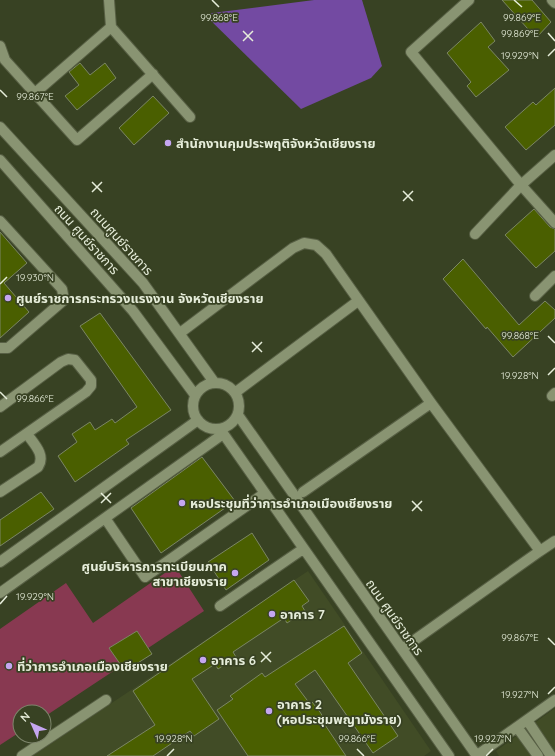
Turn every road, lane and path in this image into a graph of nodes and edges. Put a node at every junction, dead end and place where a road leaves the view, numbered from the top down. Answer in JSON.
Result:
{"nodes":[{"id":1,"x":109,"y":0,"type":"edge"},
{"id":2,"x":470,"y":0,"type":"edge"},
{"id":3,"x":552,"y":0,"type":"edge"},
{"id":4,"x":555,"y":3,"type":"edge"},
{"id":5,"x":111,"y":27,"type":"junction"},
{"id":6,"x":0,"y":46,"type":"edge"},
{"id":7,"x":153,"y":74,"type":"junction"},
{"id":8,"x":35,"y":93,"type":"junction"},
{"id":9,"x":190,"y":117,"type":"dead end"},
{"id":10,"x":0,"y":127,"type":"edge"},
{"id":11,"x":555,"y":155,"type":"edge"},
{"id":12,"x":0,"y":160,"type":"edge"},
{"id":13,"x":521,"y":185,"type":"junction"},
{"id":14,"x":0,"y":221,"type":"edge"},
{"id":15,"x":555,"y":223,"type":"edge"},
{"id":16,"x":475,"y":234,"type":"dead end"},
{"id":17,"x":555,"y":276,"type":"edge"},
{"id":18,"x":535,"y":296,"type":"dead end"},
{"id":19,"x":358,"y":301,"type":"junction"},
{"id":20,"x":180,"y":333,"type":"junction"},
{"id":21,"x":0,"y":348,"type":"edge"},
{"id":22,"x":214,"y":382,"type":"junction"},
{"id":23,"x":236,"y":392,"type":"junction"},
{"id":24,"x":195,"y":395,"type":"junction"},
{"id":25,"x":431,"y":403,"type":"junction"},
{"id":26,"x":0,"y":407,"type":"edge"},
{"id":27,"x":238,"y":415,"type":"junction"},
{"id":28,"x":198,"y":420,"type":"junction"},
{"id":29,"x":221,"y":431,"type":"junction"},
{"id":30,"x":27,"y":434,"type":"junction"},
{"id":31,"x":0,"y":452,"type":"edge"},
{"id":32,"x":0,"y":492,"type":"edge"},
{"id":33,"x":303,"y":492,"type":"dead end"},
{"id":34,"x":265,"y":493,"type":"junction"},
{"id":35,"x":105,"y":518,"type":"junction"},
{"id":36,"x":555,"y":541,"type":"edge"},
{"id":37,"x":303,"y":549,"type":"junction"},
{"id":38,"x":540,"y":551,"type":"junction"},
{"id":39,"x":0,"y":562,"type":"edge"},
{"id":40,"x":0,"y":593,"type":"edge"},
{"id":41,"x":220,"y":606,"type":"dead end"},
{"id":42,"x":402,"y":649,"type":"junction"},
{"id":43,"x":106,"y":700,"type":"dead end"},
{"id":44,"x":555,"y":700,"type":"edge"},
{"id":45,"x":527,"y":720,"type":"junction"},
{"id":46,"x":517,"y":727,"type":"junction"},
{"id":47,"x":22,"y":756,"type":"edge"},
{"id":48,"x":449,"y":756,"type":"edge"},
{"id":49,"x":477,"y":756,"type":"edge"},
{"id":50,"x":538,"y":756,"type":"edge"},
{"id":51,"x":551,"y":756,"type":"edge"}],
"edges":[{"from":1,"to":5,"type":"street"},
{"from":2,"to":13,"type":"street"},
{"from":3,"to":4,"type":"street"},
{"from":5,"to":7,"type":"street"},
{"from":5,"to":8,"type":"street"},
{"from":6,"to":8,"type":"street"},
{"from":7,"to":8,"type":"street"},
{"from":7,"to":9,"type":"street"},
{"from":10,"to":20,"type":"street","name":"ถนนศูนย์ราชการ"},
{"from":11,"to":13,"type":"street"},
{"from":12,"to":24,"type":"street","name":"ถนน ศูนย์ราชการ"},
{"from":13,"to":15,"type":"street"},
{"from":13,"to":16,"type":"street"},
{"from":14,"to":21,"type":"street"},
{"from":17,"to":18,"type":"street"},
{"from":19,"to":20,"type":"street"},
{"from":19,"to":23,"type":"street"},
{"from":19,"to":25,"type":"street"},
{"from":20,"to":22,"type":"street","name":"ถนนศูนย์ราชการ"},
{"from":22,"to":23,"type":"street"},
{"from":22,"to":24,"type":"street"},
{"from":23,"to":27,"type":"street"},
{"from":24,"to":28,"type":"street"},
{"from":25,"to":33,"type":"street"},
{"from":25,"to":38,"type":"street"},
{"from":26,"to":30,"type":"street"},
{"from":27,"to":29,"type":"street"},
{"from":27,"to":42,"type":"street","name":"ถนน ศูนย์ราชการ"},
{"from":28,"to":29,"type":"street"},
{"from":28,"to":39,"type":"street"},
{"from":29,"to":34,"type":"street"},
{"from":29,"to":35,"type":"street"},
{"from":30,"to":31,"type":"street"},
{"from":30,"to":32,"type":"street"},
{"from":34,"to":35,"type":"street"},
{"from":34,"to":37,"type":"street"},
{"from":35,"to":40,"type":"street"},
{"from":36,"to":38,"type":"street"},
{"from":37,"to":41,"type":"street"},
{"from":37,"to":48,"type":"street"},
{"from":38,"to":42,"type":"street"},
{"from":42,"to":49,"type":"street","name":"ถนน ศูนย์ราชการ"},
{"from":43,"to":47,"type":"street"},
{"from":44,"to":45,"type":"street","name":"ถนน ศูนย์ราชการ"},
{"from":45,"to":46,"type":"street","name":"ถนน ศูนย์ราชการ"},
{"from":45,"to":51,"type":"street"},
{"from":46,"to":49,"type":"street","name":"ถนน ศูนย์ราชการ"},
{"from":46,"to":50,"type":"street"}]}
